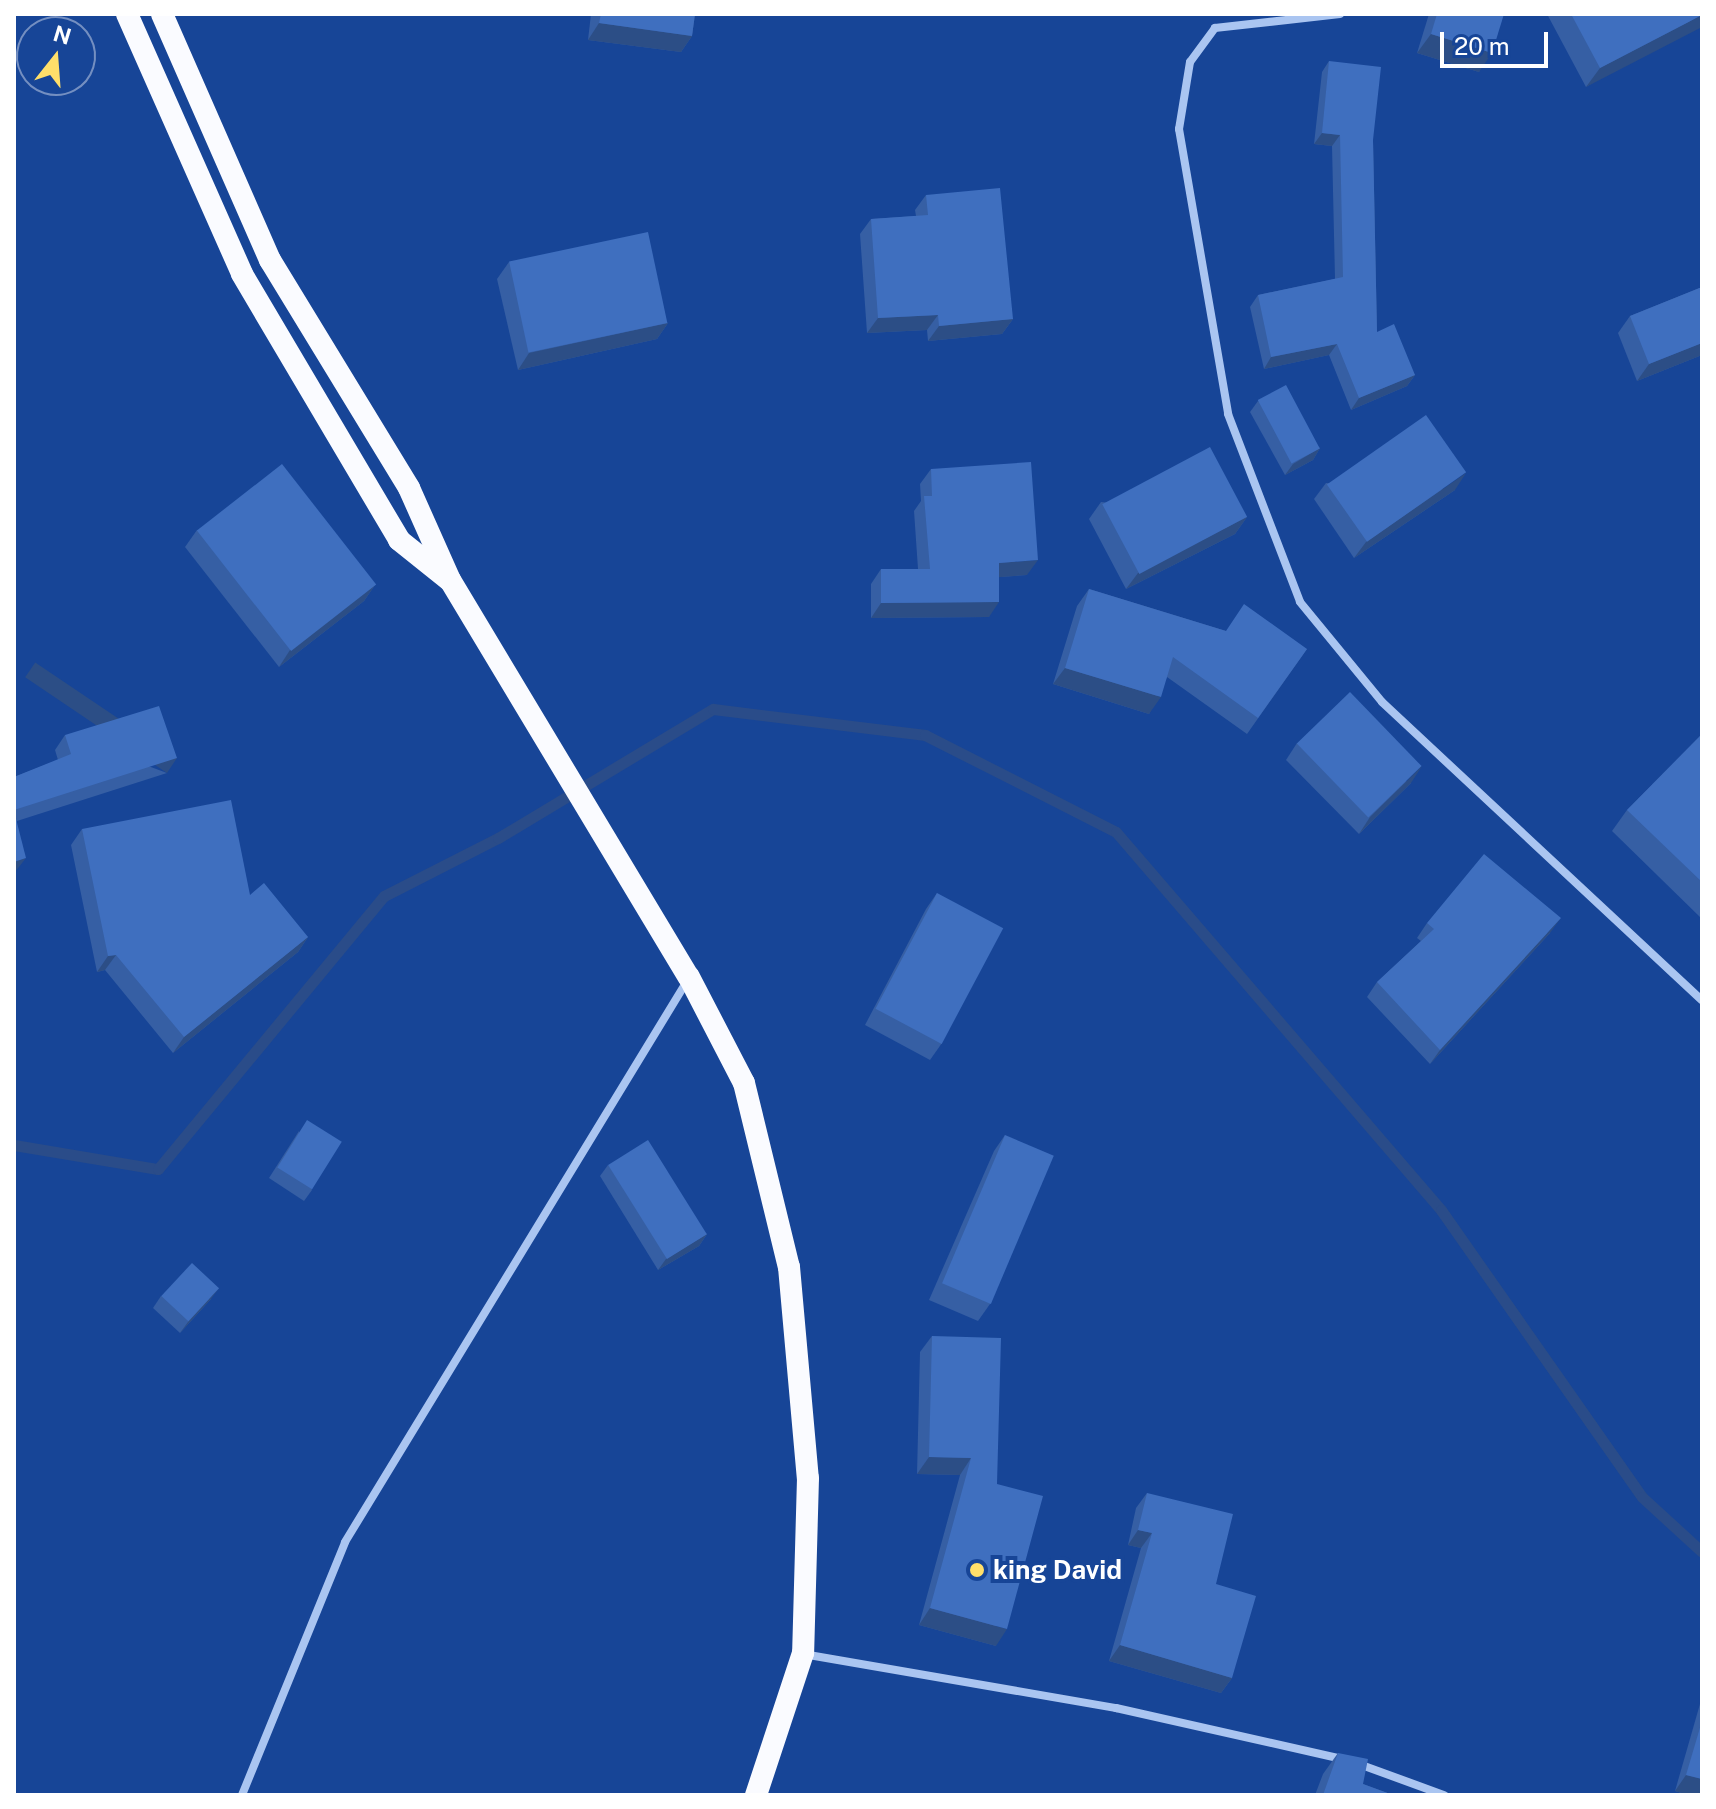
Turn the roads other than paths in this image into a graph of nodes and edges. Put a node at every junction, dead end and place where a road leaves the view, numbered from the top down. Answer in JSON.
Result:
{"nodes":[{"id":1,"x":127,"y":14,"type":"edge"},
{"id":2,"x":162,"y":14,"type":"edge"},
{"id":3,"x":1340,"y":14,"type":"edge"},
{"id":4,"x":450,"y":580,"type":"junction"},
{"id":5,"x":689,"y":977,"type":"junction"},
{"id":6,"x":1702,"y":1000,"type":"edge"},
{"id":7,"x":803,"y":1653,"type":"junction"},
{"id":8,"x":242,"y":1795,"type":"edge"},
{"id":9,"x":756,"y":1795,"type":"edge"},
{"id":10,"x":1444,"y":1795,"type":"edge"}],
"edges":[{"from":1,"to":4,"type":"highway"},
{"from":2,"to":4,"type":"highway"},
{"from":3,"to":6,"type":"street"},
{"from":4,"to":5,"type":"highway"},
{"from":5,"to":7,"type":"highway"},
{"from":5,"to":8,"type":"street"},
{"from":7,"to":9,"type":"highway"},
{"from":7,"to":10,"type":"street"}]}
